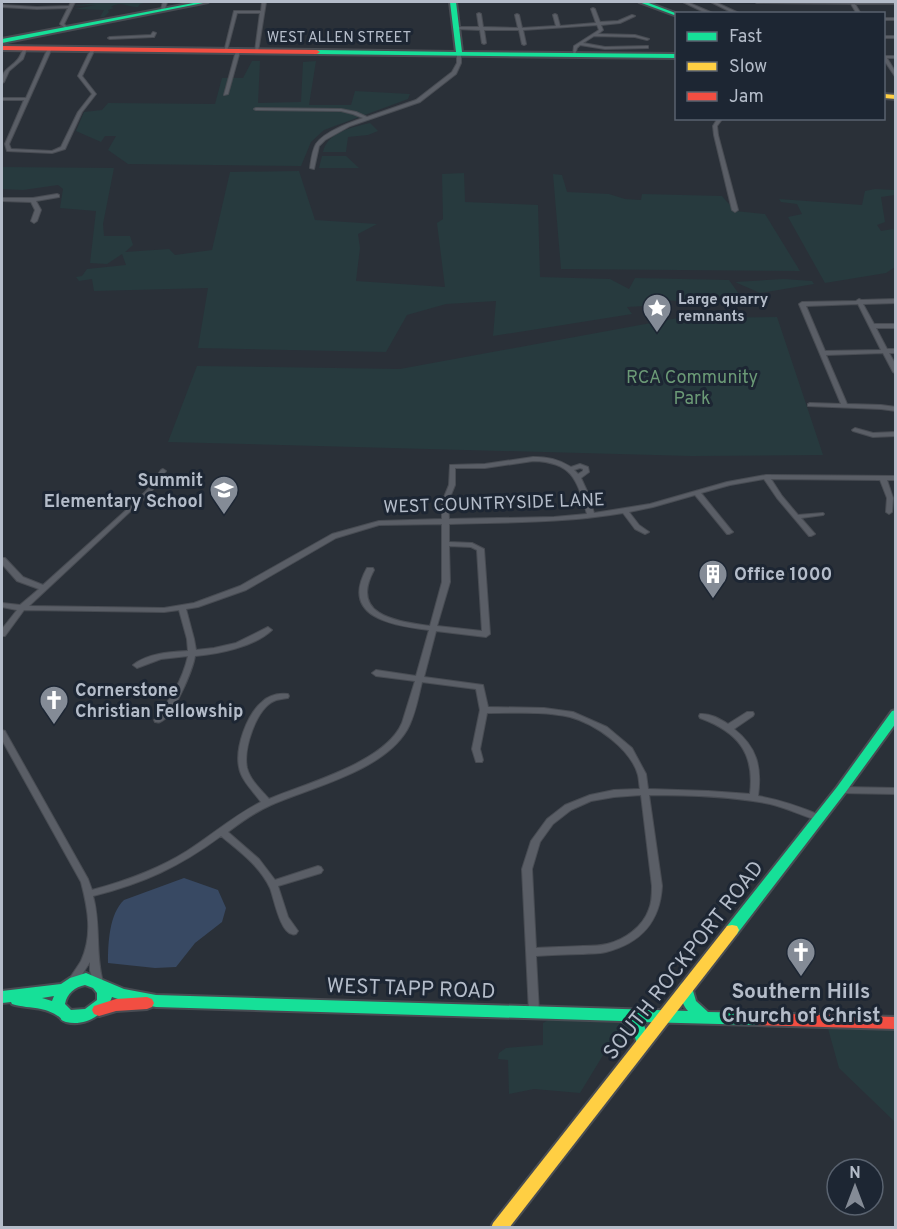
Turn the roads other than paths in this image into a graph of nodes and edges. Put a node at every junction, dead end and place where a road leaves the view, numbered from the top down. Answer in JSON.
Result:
{"nodes":[{"id":1,"x":205,"y":2,"type":"edge"},
{"id":2,"x":264,"y":2,"type":"edge"},
{"id":3,"x":453,"y":2,"type":"edge"},
{"id":4,"x":642,"y":2,"type":"edge"},
{"id":5,"x":685,"y":2,"type":"edge"},
{"id":6,"x":713,"y":2,"type":"edge"},
{"id":7,"x":757,"y":2,"type":"edge"},
{"id":8,"x":852,"y":2,"type":"edge"},
{"id":9,"x":896,"y":3,"type":"edge"},
{"id":10,"x":71,"y":4,"type":"edge"},
{"id":11,"x":164,"y":5,"type":"edge"},
{"id":12,"x":2,"y":6,"type":"edge"},
{"id":13,"x":593,"y":9,"type":"dead end"},
{"id":14,"x":262,"y":12,"type":"junction"},
{"id":15,"x":708,"y":12,"type":"edge"},
{"id":16,"x":735,"y":12,"type":"edge"},
{"id":17,"x":479,"y":14,"type":"dead end"},
{"id":18,"x":675,"y":14,"type":"edge"},
{"id":19,"x":517,"y":15,"type":"dead end"},
{"id":20,"x":555,"y":15,"type":"dead end"},
{"id":21,"x":633,"y":16,"type":"dead end"},
{"id":22,"x":600,"y":24,"type":"junction"},
{"id":23,"x":558,"y":26,"type":"junction"},
{"id":24,"x":65,"y":27,"type":"junction"},
{"id":25,"x":457,"y":28,"type":"junction"},
{"id":26,"x":482,"y":28,"type":"junction"},
{"id":27,"x":520,"y":29,"type":"junction"},
{"id":28,"x":108,"y":32,"type":"dead end"},
{"id":29,"x":594,"y":35,"type":"junction"},
{"id":30,"x":647,"y":39,"type":"dead end"},
{"id":31,"x":2,"y":41,"type":"edge"},
{"id":32,"x":484,"y":43,"type":"dead end"},
{"id":33,"x":524,"y":44,"type":"dead end"},
{"id":34,"x":647,"y":47,"type":"dead end"},
{"id":35,"x":2,"y":48,"type":"edge"},
{"id":36,"x":24,"y":48,"type":"junction"},
{"id":37,"x":50,"y":48,"type":"junction"},
{"id":38,"x":93,"y":49,"type":"junction"},
{"id":39,"x":577,"y":49,"type":"junction"},
{"id":40,"x":148,"y":50,"type":"junction"},
{"id":41,"x":225,"y":51,"type":"junction"},
{"id":42,"x":238,"y":51,"type":"junction"},
{"id":43,"x":257,"y":51,"type":"junction"},
{"id":44,"x":459,"y":52,"type":"junction"},
{"id":45,"x":675,"y":56,"type":"edge"},
{"id":46,"x":885,"y":59,"type":"edge"},
{"id":47,"x":896,"y":77,"type":"edge"},
{"id":48,"x":2,"y":82,"type":"edge"},
{"id":49,"x":226,"y":94,"type":"dead end"},
{"id":50,"x":2,"y":99,"type":"edge"},
{"id":51,"x":27,"y":99,"type":"junction"},
{"id":52,"x":256,"y":109,"type":"dead end"},
{"id":53,"x":368,"y":119,"type":"junction"},
{"id":54,"x":720,"y":120,"type":"edge"},
{"id":55,"x":312,"y":168,"type":"dead end"},
{"id":56,"x":57,"y":196,"type":"dead end"},
{"id":57,"x":2,"y":200,"type":"edge"},
{"id":58,"x":33,"y":200,"type":"junction"},
{"id":59,"x":735,"y":210,"type":"dead end"},
{"id":60,"x":34,"y":221,"type":"dead end"},
{"id":61,"x":859,"y":301,"type":"junction"},
{"id":62,"x":896,"y":301,"type":"edge"},
{"id":63,"x":872,"y":326,"type":"junction"},
{"id":64,"x":896,"y":326,"type":"edge"},
{"id":65,"x":884,"y":351,"type":"junction"},
{"id":66,"x":896,"y":351,"type":"edge"},
{"id":67,"x":823,"y":353,"type":"junction"},
{"id":68,"x":896,"y":372,"type":"edge"},
{"id":69,"x":810,"y":405,"type":"dead end"},
{"id":70,"x":845,"y":406,"type":"junction"},
{"id":71,"x":896,"y":409,"type":"edge"},
{"id":72,"x":855,"y":430,"type":"dead end"},
{"id":73,"x":896,"y":434,"type":"edge"},
{"id":74,"x":569,"y":469,"type":"junction"},
{"id":75,"x":163,"y":471,"type":"dead end"},
{"id":76,"x":577,"y":477,"type":"junction"},
{"id":77,"x":766,"y":477,"type":"junction"},
{"id":78,"x":883,"y":478,"type":"junction"},
{"id":79,"x":896,"y":478,"type":"edge"},
{"id":80,"x":697,"y":493,"type":"junction"},
{"id":81,"x":626,"y":512,"type":"junction"},
{"id":82,"x":889,"y":512,"type":"dead end"},
{"id":83,"x":821,"y":514,"type":"dead end"},
{"id":84,"x":591,"y":516,"type":"junction"},
{"id":85,"x":796,"y":517,"type":"junction"},
{"id":86,"x":445,"y":520,"type":"junction"},
{"id":87,"x":645,"y":532,"type":"dead end"},
{"id":88,"x":729,"y":532,"type":"dead end"},
{"id":89,"x":811,"y":534,"type":"dead end"},
{"id":90,"x":446,"y":544,"type":"junction"},
{"id":91,"x":2,"y":560,"type":"edge"},
{"id":92,"x":370,"y":570,"type":"dead end"},
{"id":93,"x":44,"y":588,"type":"junction"},
{"id":94,"x":2,"y":605,"type":"edge"},
{"id":95,"x":22,"y":608,"type":"junction"},
{"id":96,"x":182,"y":608,"type":"junction"},
{"id":97,"x":434,"y":627,"type":"junction"},
{"id":98,"x":268,"y":630,"type":"dead end"},
{"id":99,"x":2,"y":634,"type":"edge"},
{"id":100,"x":192,"y":653,"type":"junction"},
{"id":101,"x":137,"y":665,"type":"dead end"},
{"id":102,"x":376,"y":673,"type":"dead end"},
{"id":103,"x":418,"y":679,"type":"junction"},
{"id":104,"x":285,"y":696,"type":"dead end"},
{"id":105,"x":484,"y":710,"type":"junction"},
{"id":106,"x":750,"y":714,"type":"dead end"},
{"id":107,"x":896,"y":714,"type":"edge"},
{"id":108,"x":703,"y":716,"type":"dead end"},
{"id":109,"x":158,"y":720,"type":"dead end"},
{"id":110,"x":729,"y":728,"type":"junction"},
{"id":111,"x":2,"y":733,"type":"edge"},
{"id":112,"x":479,"y":760,"type":"dead end"},
{"id":113,"x":841,"y":790,"type":"junction"},
{"id":114,"x":644,"y":791,"type":"junction"},
{"id":115,"x":896,"y":791,"type":"edge"},
{"id":116,"x":754,"y":797,"type":"junction"},
{"id":117,"x":267,"y":803,"type":"junction"},
{"id":118,"x":819,"y":818,"type":"junction"},
{"id":119,"x":222,"y":832,"type":"junction"},
{"id":120,"x":318,"y":870,"type":"dead end"},
{"id":121,"x":273,"y":884,"type":"junction"},
{"id":122,"x":89,"y":894,"type":"junction"},
{"id":123,"x":95,"y":931,"type":"junction"},
{"id":124,"x":292,"y":931,"type":"dead end"},
{"id":125,"x":531,"y":952,"type":"junction"},
{"id":126,"x":68,"y":985,"type":"junction"},
{"id":127,"x":101,"y":985,"type":"junction"},
{"id":128,"x":686,"y":988,"type":"junction"},
{"id":129,"x":2,"y":997,"type":"edge"},
{"id":130,"x":156,"y":1000,"type":"junction"},
{"id":131,"x":60,"y":1010,"type":"junction"},
{"id":132,"x":99,"y":1010,"type":"junction"},
{"id":133,"x":534,"y":1012,"type":"junction"},
{"id":134,"x":625,"y":1014,"type":"junction"},
{"id":135,"x":665,"y":1016,"type":"junction"},
{"id":136,"x":705,"y":1017,"type":"junction"},
{"id":137,"x":896,"y":1023,"type":"edge"},
{"id":138,"x":643,"y":1043,"type":"junction"},
{"id":139,"x":499,"y":1227,"type":"edge"}],
"edges":[{"from":1,"to":11,"type":"street"},
{"from":2,"to":14,"type":"street"},
{"from":3,"to":25,"type":"street"},
{"from":4,"to":18,"type":"street"},
{"from":5,"to":15,"type":"street"},
{"from":6,"to":16,"type":"street"},
{"from":7,"to":8,"type":"street"},
{"from":8,"to":9,"type":"street"},
{"from":10,"to":12,"type":"street"},
{"from":10,"to":24,"type":"street"},
{"from":11,"to":24,"type":"street"},
{"from":13,"to":22,"type":"street"},
{"from":14,"to":41,"type":"street"},
{"from":14,"to":43,"type":"street"},
{"from":17,"to":26,"type":"street"},
{"from":19,"to":27,"type":"street"},
{"from":20,"to":23,"type":"street"},
{"from":21,"to":22,"type":"street"},
{"from":22,"to":23,"type":"street"},
{"from":22,"to":29,"type":"street"},
{"from":23,"to":27,"type":"street"},
{"from":24,"to":31,"type":"street"},
{"from":25,"to":26,"type":"street"},
{"from":25,"to":44,"type":"street"},
{"from":26,"to":27,"type":"street"},
{"from":26,"to":32,"type":"street"},
{"from":27,"to":33,"type":"street"},
{"from":28,"to":40,"type":"street"},
{"from":29,"to":30,"type":"street"},
{"from":29,"to":39,"type":"street"},
{"from":34,"to":39,"type":"street"},
{"from":35,"to":36,"type":"street","name":"WEST ALLEN STREET"},
{"from":36,"to":37,"type":"street","name":"WEST ALLEN STREET"},
{"from":36,"to":48,"type":"street"},
{"from":37,"to":38,"type":"street","name":"WEST ALLEN STREET"},
{"from":37,"to":51,"type":"street"},
{"from":38,"to":40,"type":"street","name":"WEST ALLEN STREET"},
{"from":38,"to":51,"type":"street"},
{"from":39,"to":44,"type":"street","name":"WEST ALLEN STREET"},
{"from":39,"to":45,"type":"street","name":"WEST ALLEN STREET"},
{"from":40,"to":41,"type":"street","name":"WEST ALLEN STREET"},
{"from":41,"to":42,"type":"street","name":"WEST ALLEN STREET"},
{"from":42,"to":43,"type":"street","name":"WEST ALLEN STREET"},
{"from":42,"to":49,"type":"street"},
{"from":43,"to":44,"type":"street","name":"WEST ALLEN STREET"},
{"from":44,"to":53,"type":"street"},
{"from":46,"to":47,"type":"street"},
{"from":50,"to":51,"type":"street"},
{"from":52,"to":53,"type":"street"},
{"from":53,"to":55,"type":"street"},
{"from":54,"to":59,"type":"street"},
{"from":56,"to":58,"type":"street"},
{"from":57,"to":58,"type":"street"},
{"from":58,"to":60,"type":"street"},
{"from":61,"to":62,"type":"street"},
{"from":61,"to":63,"type":"street"},
{"from":61,"to":67,"type":"street"},
{"from":63,"to":64,"type":"street"},
{"from":63,"to":65,"type":"street"},
{"from":65,"to":66,"type":"street"},
{"from":65,"to":67,"type":"street"},
{"from":65,"to":68,"type":"street"},
{"from":67,"to":70,"type":"street"},
{"from":69,"to":70,"type":"street"},
{"from":70,"to":71,"type":"street"},
{"from":72,"to":73,"type":"street"},
{"from":74,"to":76,"type":"street"},
{"from":74,"to":76,"type":"street"},
{"from":74,"to":86,"type":"street"},
{"from":75,"to":93,"type":"street"},
{"from":76,"to":84,"type":"street"},
{"from":77,"to":78,"type":"street","name":"WEST COUNTRYSIDE LANE"},
{"from":77,"to":80,"type":"street","name":"WEST COUNTRYSIDE LANE"},
{"from":77,"to":85,"type":"street"},
{"from":78,"to":79,"type":"street","name":"WEST COUNTRYSIDE LANE"},
{"from":78,"to":82,"type":"street"},
{"from":80,"to":81,"type":"street","name":"WEST COUNTRYSIDE LANE"},
{"from":80,"to":88,"type":"street"},
{"from":81,"to":84,"type":"street","name":"WEST COUNTRYSIDE LANE"},
{"from":81,"to":87,"type":"street"},
{"from":83,"to":85,"type":"street"},
{"from":84,"to":86,"type":"street","name":"WEST COUNTRYSIDE LANE"},
{"from":85,"to":89,"type":"street"},
{"from":86,"to":90,"type":"street"},
{"from":86,"to":96,"type":"street","name":"WEST COUNTRYSIDE LANE"},
{"from":90,"to":97,"type":"street"},
{"from":90,"to":97,"type":"street"},
{"from":91,"to":93,"type":"street"},
{"from":92,"to":97,"type":"street"},
{"from":93,"to":95,"type":"street"},
{"from":94,"to":95,"type":"street","name":"WEST COUNTRYSIDE LANE"},
{"from":95,"to":96,"type":"street","name":"WEST COUNTRYSIDE LANE"},
{"from":95,"to":99,"type":"street"},
{"from":96,"to":100,"type":"street"},
{"from":97,"to":103,"type":"street"},
{"from":98,"to":100,"type":"street"},
{"from":100,"to":101,"type":"street"},
{"from":100,"to":109,"type":"street"},
{"from":102,"to":103,"type":"street"},
{"from":103,"to":105,"type":"street"},
{"from":103,"to":117,"type":"street"},
{"from":104,"to":117,"type":"street"},
{"from":105,"to":112,"type":"street"},
{"from":105,"to":114,"type":"street"},
{"from":106,"to":110,"type":"street"},
{"from":107,"to":113,"type":"street","name":"SOUTH ROCKPORT ROAD"},
{"from":108,"to":110,"type":"street"},
{"from":110,"to":116,"type":"street"},
{"from":111,"to":122,"type":"street"},
{"from":113,"to":115,"type":"street"},
{"from":113,"to":118,"type":"street","name":"SOUTH ROCKPORT ROAD"},
{"from":114,"to":116,"type":"street"},
{"from":114,"to":125,"type":"street"},
{"from":114,"to":125,"type":"street"},
{"from":116,"to":118,"type":"street"},
{"from":117,"to":119,"type":"street"},
{"from":118,"to":128,"type":"street","name":"SOUTH ROCKPORT ROAD"},
{"from":119,"to":121,"type":"street"},
{"from":119,"to":122,"type":"street"},
{"from":120,"to":121,"type":"street"},
{"from":121,"to":124,"type":"street"},
{"from":122,"to":123,"type":"street"},
{"from":123,"to":126,"type":"street"},
{"from":123,"to":127,"type":"street"},
{"from":125,"to":133,"type":"street"},
{"from":126,"to":127,"type":"street","name":"WEST TAPP ROAD"},
{"from":126,"to":129,"type":"street","name":"WEST TAPP ROAD"},
{"from":126,"to":131,"type":"street"},
{"from":127,"to":130,"type":"street","name":"WEST TAPP ROAD"},
{"from":127,"to":132,"type":"street"},
{"from":128,"to":135,"type":"street","name":"SOUTH ROCKPORT ROAD"},
{"from":128,"to":136,"type":"street"},
{"from":129,"to":131,"type":"street","name":"WEST TAPP ROAD"},
{"from":130,"to":132,"type":"street","name":"WEST TAPP ROAD"},
{"from":130,"to":133,"type":"street","name":"WEST TAPP ROAD"},
{"from":131,"to":132,"type":"street","name":"WEST TAPP ROAD"},
{"from":133,"to":134,"type":"street","name":"WEST TAPP ROAD"},
{"from":134,"to":135,"type":"street","name":"WEST TAPP ROAD"},
{"from":134,"to":138,"type":"street"},
{"from":135,"to":136,"type":"street","name":"WEST TAPP ROAD"},
{"from":135,"to":138,"type":"street","name":"SOUTH ROCKPORT ROAD"},
{"from":136,"to":137,"type":"street","name":"WEST TAPP ROAD"},
{"from":138,"to":139,"type":"street","name":"SOUTH ROCKPORT ROAD"}]}
